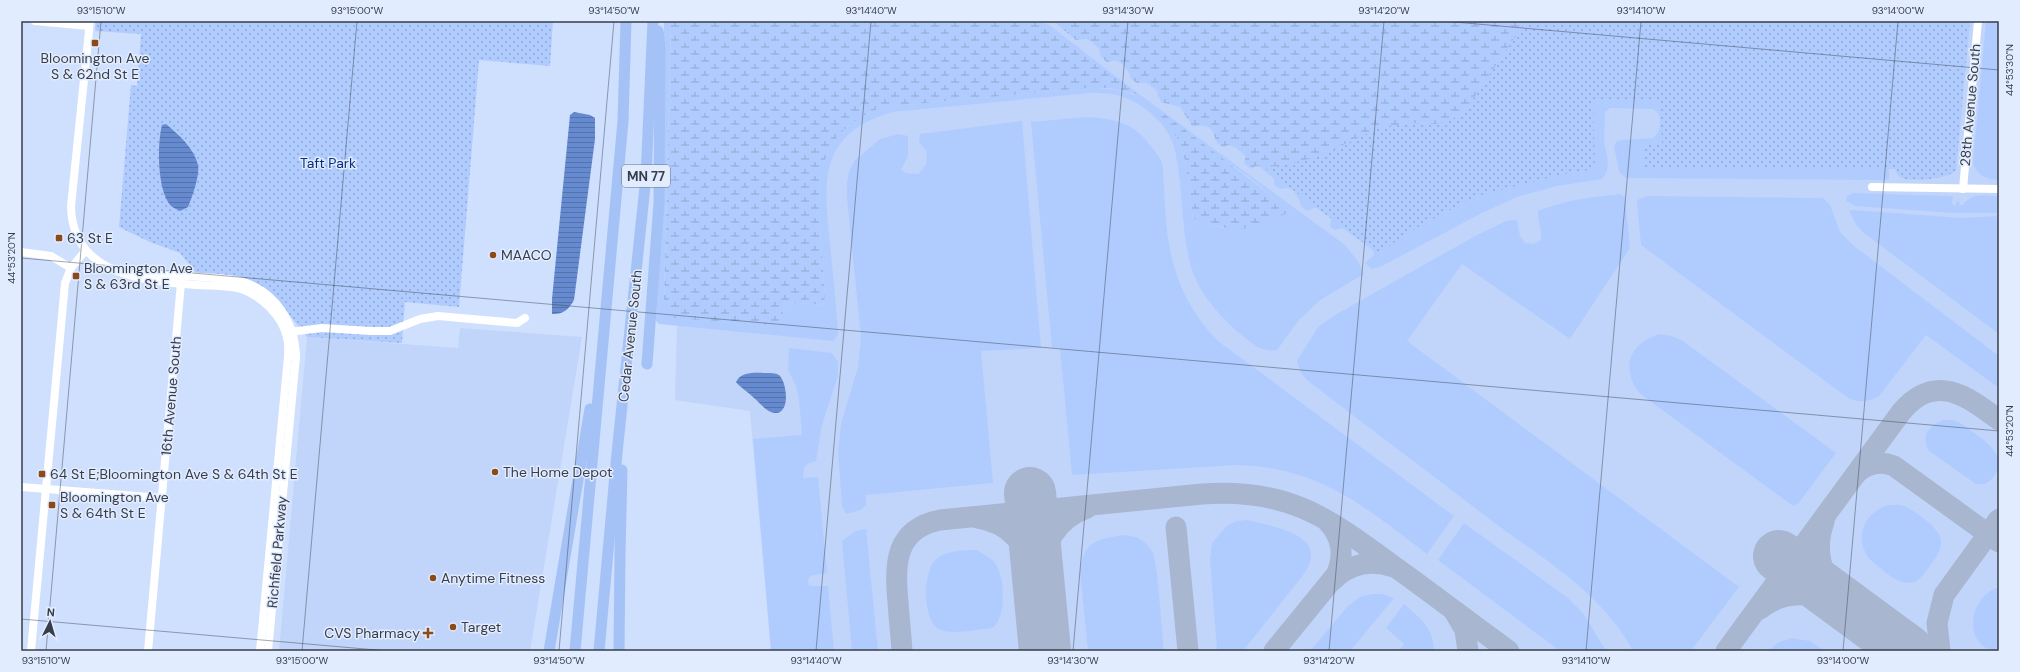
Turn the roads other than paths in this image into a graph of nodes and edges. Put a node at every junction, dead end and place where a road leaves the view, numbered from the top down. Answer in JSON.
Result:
{"nodes":[{"id":1,"x":34,"y":21,"type":"edge"},
{"id":2,"x":626,"y":21,"type":"edge"},
{"id":3,"x":653,"y":21,"type":"edge"},
{"id":4,"x":657,"y":21,"type":"edge"},
{"id":5,"x":1978,"y":21,"type":"edge"},
{"id":6,"x":89,"y":23,"type":"edge"},
{"id":7,"x":1872,"y":187,"type":"dead end"},
{"id":8,"x":1963,"y":189,"type":"junction"},
{"id":9,"x":1999,"y":189,"type":"edge"},
{"id":10,"x":86,"y":250,"type":"junction"},
{"id":11,"x":21,"y":252,"type":"edge"},
{"id":12,"x":71,"y":268,"type":"junction"},
{"id":13,"x":127,"y":274,"type":"junction"},
{"id":14,"x":181,"y":283,"type":"junction"},
{"id":15,"x":525,"y":318,"type":"dead end"},
{"id":16,"x":604,"y":328,"type":"junction"},
{"id":17,"x":630,"y":331,"type":"junction"},
{"id":18,"x":289,"y":332,"type":"junction"},
{"id":19,"x":647,"y":364,"type":"dead end"},
{"id":20,"x":21,"y":487,"type":"edge"},
{"id":21,"x":46,"y":489,"type":"junction"},
{"id":22,"x":162,"y":498,"type":"junction"},
{"id":23,"x":31,"y":651,"type":"edge"},
{"id":24,"x":148,"y":651,"type":"edge"},
{"id":25,"x":260,"y":651,"type":"edge"},
{"id":26,"x":268,"y":651,"type":"edge"},
{"id":27,"x":549,"y":651,"type":"edge"},
{"id":28,"x":575,"y":651,"type":"edge"},
{"id":29,"x":599,"y":651,"type":"edge"},
{"id":30,"x":619,"y":651,"type":"edge"}],
"edges":[{"from":1,"to":6,"type":"street"},
{"from":2,"to":16,"type":"highway","name":"Cedar Avenue South","number":"MN 77"},
{"from":3,"to":17,"type":"highway","name":"Cedar Avenue South","number":"MN 77"},
{"from":4,"to":19,"type":"highway"},
{"from":5,"to":8,"type":"street","name":"28th Avenue South"},
{"from":6,"to":10,"type":"street","name":"Richfield Parkway"},
{"from":7,"to":8,"type":"street"},
{"from":8,"to":9,"type":"street"},
{"from":10,"to":12,"type":"street"},
{"from":10,"to":13,"type":"street","name":"Richfield Parkway"},
{"from":11,"to":12,"type":"street"},
{"from":12,"to":21,"type":"street"},
{"from":13,"to":14,"type":"street","name":"Richfield Parkway"},
{"from":13,"to":18,"type":"street","name":"Richfield Parkway"},
{"from":14,"to":18,"type":"street","name":"Richfield Parkway"},
{"from":14,"to":22,"type":"street","name":"16th Avenue South"},
{"from":15,"to":18,"type":"street"},
{"from":16,"to":27,"type":"highway"},
{"from":16,"to":28,"type":"highway","name":"Cedar Avenue South","number":"MN 77"},
{"from":17,"to":29,"type":"highway","name":"Cedar Avenue South","number":"MN 77"},
{"from":17,"to":30,"type":"highway"},
{"from":18,"to":25,"type":"street","name":"Richfield Parkway"},
{"from":18,"to":26,"type":"street","name":"Richfield Parkway"},
{"from":20,"to":21,"type":"street"},
{"from":21,"to":22,"type":"street"},
{"from":21,"to":23,"type":"street"},
{"from":22,"to":24,"type":"street","name":"16th Avenue South"}]}
